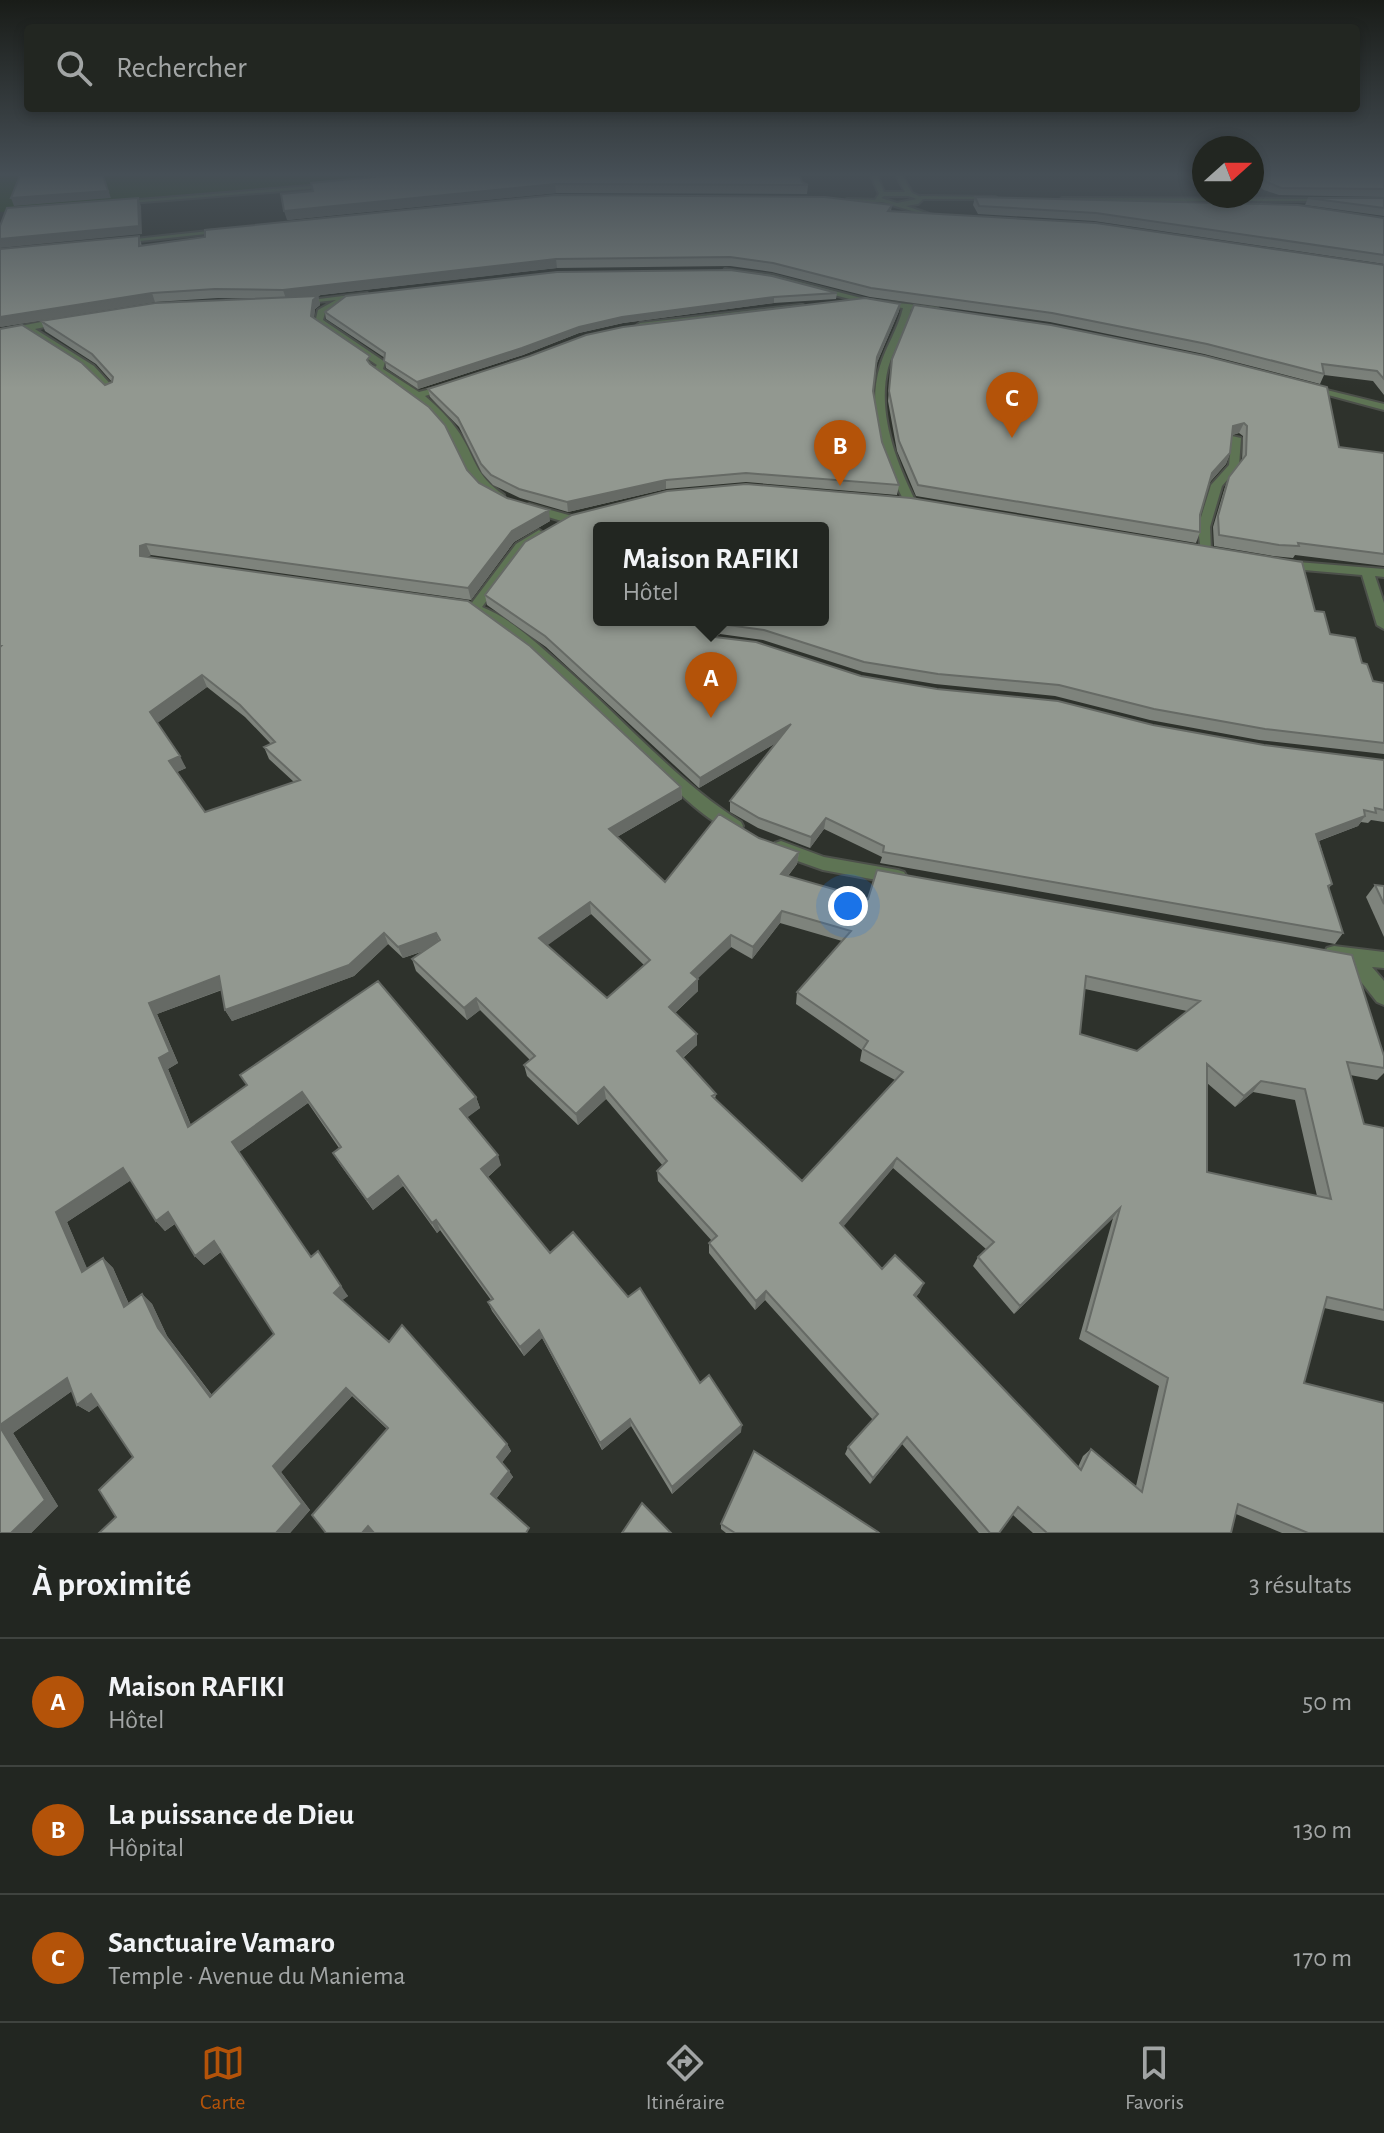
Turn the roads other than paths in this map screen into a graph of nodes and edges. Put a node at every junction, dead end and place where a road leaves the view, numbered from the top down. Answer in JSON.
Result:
{"nodes":[{"id":1,"x":715,"y":271,"type":"edge"},
{"id":2,"x":379,"y":294,"type":"edge"},
{"id":3,"x":350,"y":297,"type":"junction"},
{"id":4,"x":869,"y":302,"type":"junction"},
{"id":5,"x":286,"y":304,"type":"edge"},
{"id":6,"x":832,"y":305,"type":"edge"},
{"id":7,"x":817,"y":306,"type":"edge"},
{"id":8,"x":908,"y":306,"type":"junction"},
{"id":9,"x":951,"y":311,"type":"edge"},
{"id":10,"x":68,"y":320,"type":"edge"},
{"id":11,"x":27,"y":327,"type":"junction"},
{"id":12,"x":623,"y":329,"type":"edge"},
{"id":13,"x":0,"y":333,"type":"edge"},
{"id":14,"x":1296,"y":383,"type":"edge"},
{"id":15,"x":455,"y":384,"type":"edge"},
{"id":16,"x":110,"y":389,"type":"edge"},
{"id":17,"x":418,"y":395,"type":"junction"},
{"id":18,"x":1384,"y":407,"type":"edge"},
{"id":19,"x":1236,"y":438,"type":"edge"},
{"id":20,"x":896,"y":500,"type":"edge"},
{"id":21,"x":507,"y":502,"type":"edge"},
{"id":22,"x":910,"y":502,"type":"junction"},
{"id":23,"x":924,"y":504,"type":"edge"},
{"id":24,"x":522,"y":506,"type":"edge"},
{"id":25,"x":581,"y":515,"type":"edge"},
{"id":26,"x":568,"y":519,"type":"junction"},
{"id":27,"x":1190,"y":548,"type":"edge"},
{"id":28,"x":1205,"y":551,"type":"junction"},
{"id":29,"x":1218,"y":553,"type":"edge"},
{"id":30,"x":1273,"y":563,"type":"edge"},
{"id":31,"x":1368,"y":573,"type":"junction"},
{"id":32,"x":1384,"y":573,"type":"edge"},
{"id":33,"x":446,"y":604,"type":"edge"},
{"id":34,"x":475,"y":607,"type":"junction"},
{"id":35,"x":1384,"y":625,"type":"edge"},
{"id":36,"x":919,"y":881,"type":"edge"},
{"id":37,"x":1322,"y":952,"type":"edge"},
{"id":38,"x":1354,"y":958,"type":"junction"},
{"id":39,"x":1384,"y":960,"type":"edge"},
{"id":40,"x":1384,"y":996,"type":"edge"}],
"edges":[{"from":1,"to":4,"type":"street"},
{"from":2,"to":3,"type":"street"},
{"from":3,"to":5,"type":"street"},
{"from":3,"to":17,"type":"street"},
{"from":4,"to":6,"type":"street"},
{"from":4,"to":8,"type":"street"},
{"from":7,"to":12,"type":"street"},
{"from":8,"to":9,"type":"street"},
{"from":8,"to":22,"type":"street"},
{"from":10,"to":11,"type":"street"},
{"from":11,"to":13,"type":"street"},
{"from":11,"to":16,"type":"street"},
{"from":14,"to":18,"type":"street"},
{"from":15,"to":17,"type":"street"},
{"from":17,"to":21,"type":"street"},
{"from":19,"to":28,"type":"street"},
{"from":20,"to":22,"type":"street"},
{"from":22,"to":23,"type":"street"},
{"from":24,"to":26,"type":"street"},
{"from":25,"to":26,"type":"street"},
{"from":26,"to":34,"type":"street"},
{"from":27,"to":28,"type":"street"},
{"from":28,"to":29,"type":"street"},
{"from":30,"to":31,"type":"street"},
{"from":31,"to":32,"type":"street"},
{"from":31,"to":35,"type":"street"},
{"from":33,"to":34,"type":"street"},
{"from":34,"to":36,"type":"street"},
{"from":37,"to":38,"type":"street"},
{"from":38,"to":39,"type":"street"},
{"from":38,"to":40,"type":"street"}]}
